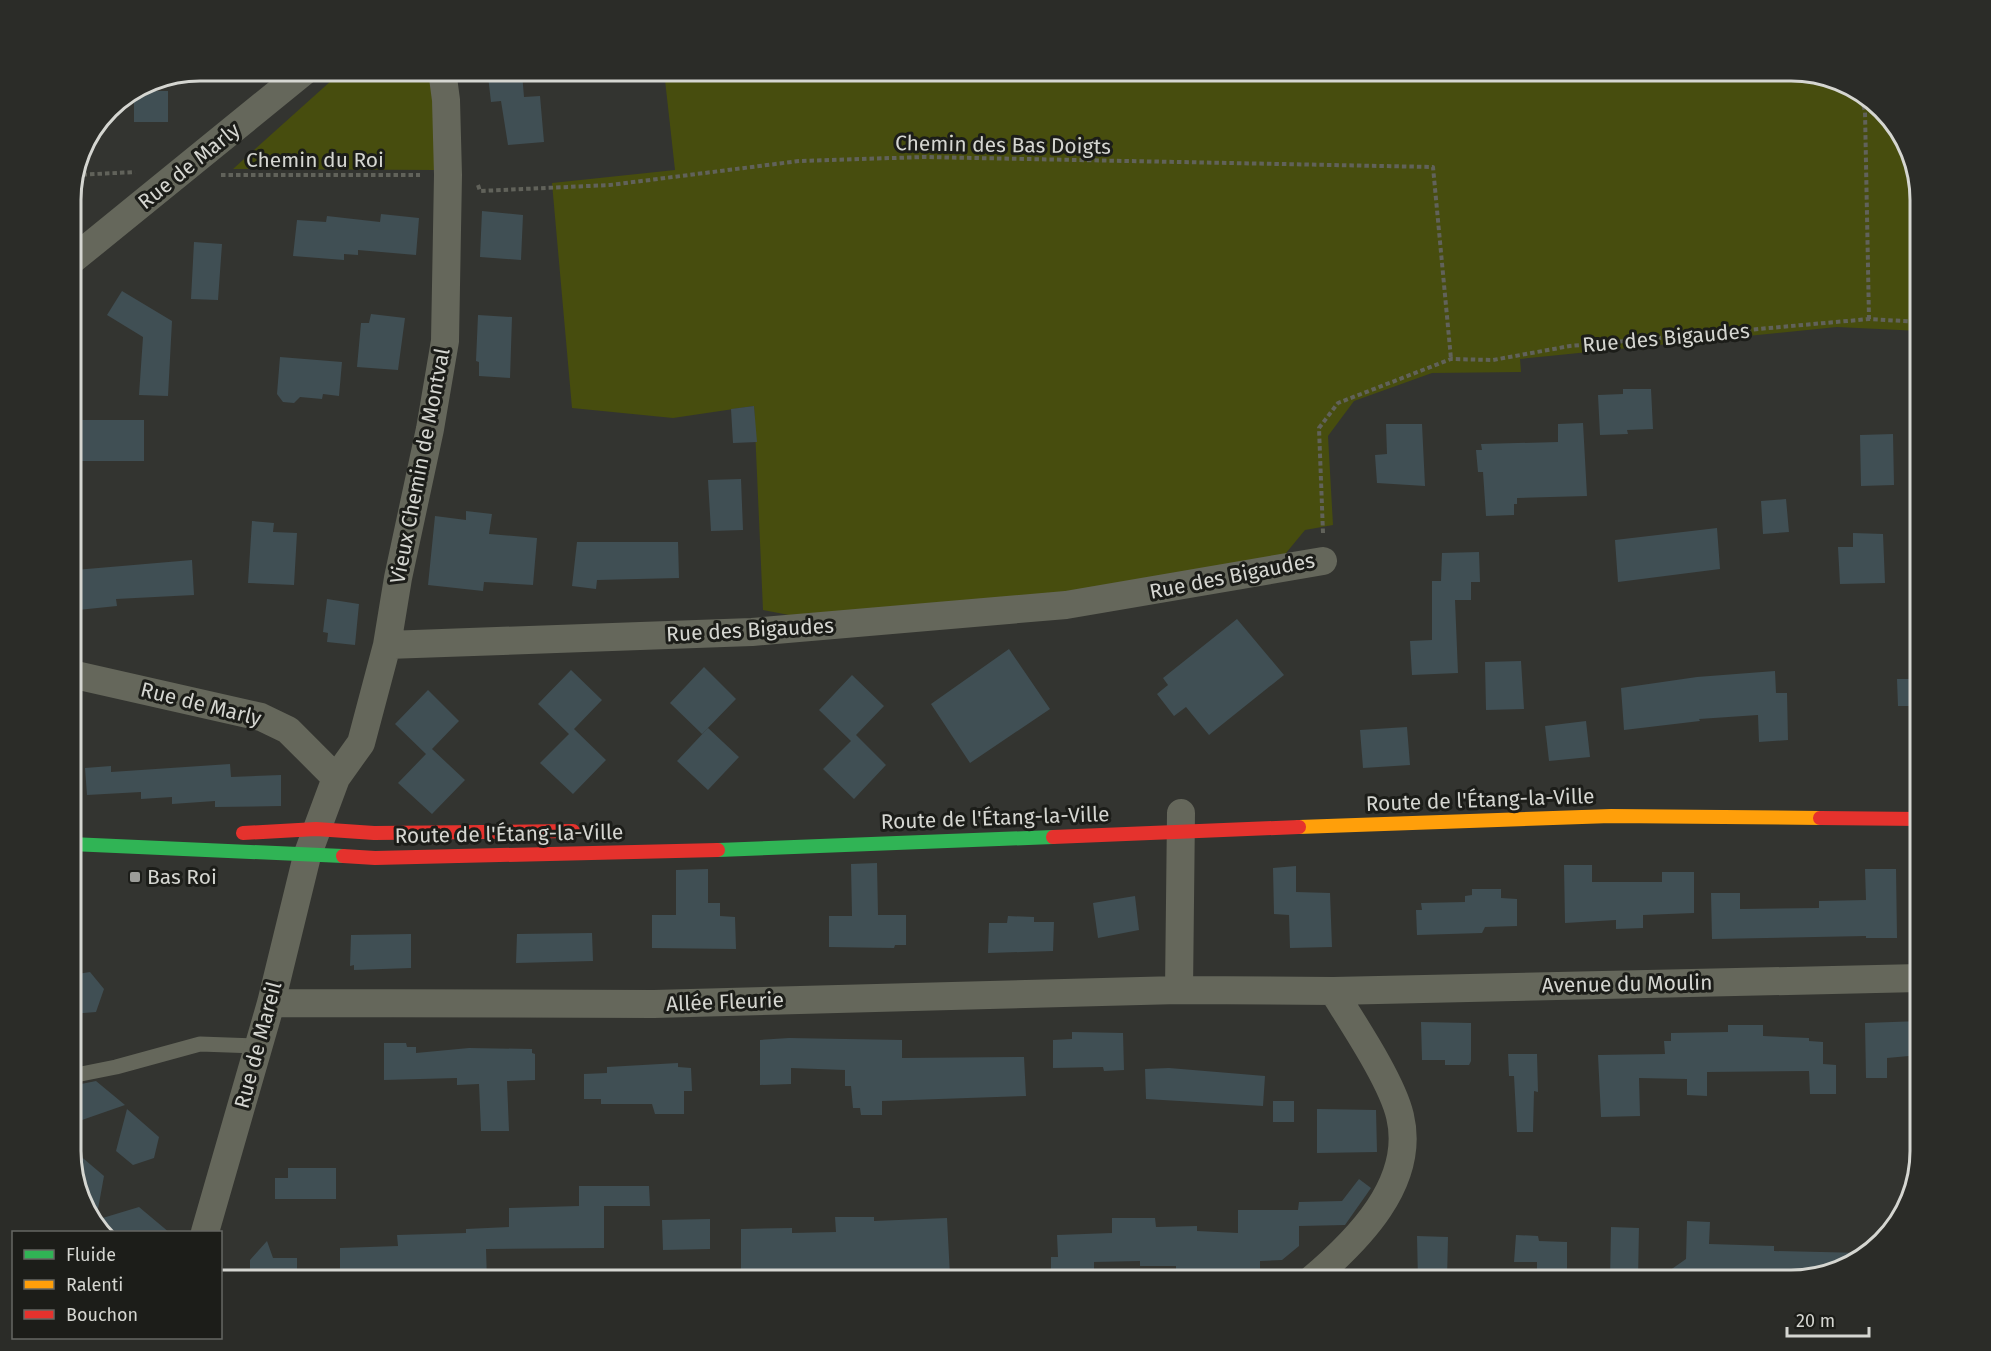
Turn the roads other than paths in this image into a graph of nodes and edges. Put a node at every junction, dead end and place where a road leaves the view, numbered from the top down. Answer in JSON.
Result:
{"nodes":[{"id":1,"x":293,"y":81,"type":"edge"},
{"id":2,"x":443,"y":81,"type":"edge"},
{"id":3,"x":81,"y":253,"type":"edge"},
{"id":4,"x":1323,"y":561,"type":"road end"},
{"id":5,"x":387,"y":645,"type":"junction"},
{"id":6,"x":81,"y":676,"type":"edge"},
{"id":7,"x":336,"y":778,"type":"junction"},
{"id":8,"x":1181,"y":818,"type":"junction"},
{"id":9,"x":1910,"y":819,"type":"edge"},
{"id":10,"x":517,"y":831,"type":"junction"},
{"id":11,"x":588,"y":831,"type":"dead end"},
{"id":12,"x":187,"y":834,"type":"dead end"},
{"id":13,"x":231,"y":834,"type":"dead end"},
{"id":14,"x":81,"y":839,"type":"edge"},
{"id":15,"x":311,"y":843,"type":"junction"},
{"id":16,"x":81,"y":844,"type":"edge"},
{"id":17,"x":518,"y":855,"type":"junction"},
{"id":18,"x":1910,"y":978,"type":"edge"},
{"id":19,"x":1179,"y":990,"type":"junction"},
{"id":20,"x":1333,"y":991,"type":"junction"},
{"id":21,"x":271,"y":1003,"type":"junction"},
{"id":22,"x":259,"y":1046,"type":"junction"},
{"id":23,"x":81,"y":1074,"type":"edge"},
{"id":24,"x":207,"y":1231,"type":"edge"},
{"id":25,"x":1323,"y":1270,"type":"edge"}],
"edges":[{"from":1,"to":3,"type":"street","name":"Rue de Marly"},
{"from":2,"to":5,"type":"street","name":"Vieux Chemin de Montval"},
{"from":4,"to":5,"type":"street","name":"Rue des Bigaudes"},
{"from":5,"to":7,"type":"street","name":"Vieux Chemin de Montval"},
{"from":6,"to":7,"type":"street","name":"Rue de Marly"},
{"from":7,"to":15,"type":"street"},
{"from":8,"to":9,"type":"street","name":"Route de l'Étang-la-Ville"},
{"from":8,"to":17,"type":"street","name":"Route de l'Étang-la-Ville"},
{"from":8,"to":19,"type":"street"},
{"from":10,"to":11,"type":"street","name":"Route de l'Étang-la-Ville"},
{"from":10,"to":15,"type":"street","name":"Route de l'Étang-la-Ville"},
{"from":10,"to":17,"type":"street"},
{"from":12,"to":14,"type":"street"},
{"from":13,"to":15,"type":"street","name":"Route de l'Étang-la-Ville"},
{"from":15,"to":16,"type":"street","name":"Route de l'Étang-la-Ville"},
{"from":15,"to":17,"type":"street","name":"Route de l'Étang-la-Ville"},
{"from":15,"to":21,"type":"street","name":"Rue de Mareil"},
{"from":18,"to":20,"type":"street","name":"Avenue du Moulin"},
{"from":19,"to":20,"type":"street","name":"Avenue du Moulin"},
{"from":19,"to":21,"type":"street","name":"Allée Fleurie"},
{"from":20,"to":25,"type":"street"},
{"from":21,"to":22,"type":"street","name":"Rue de Mareil"},
{"from":22,"to":23,"type":"lane"},
{"from":22,"to":24,"type":"street","name":"Rue de Mareil"}]}
